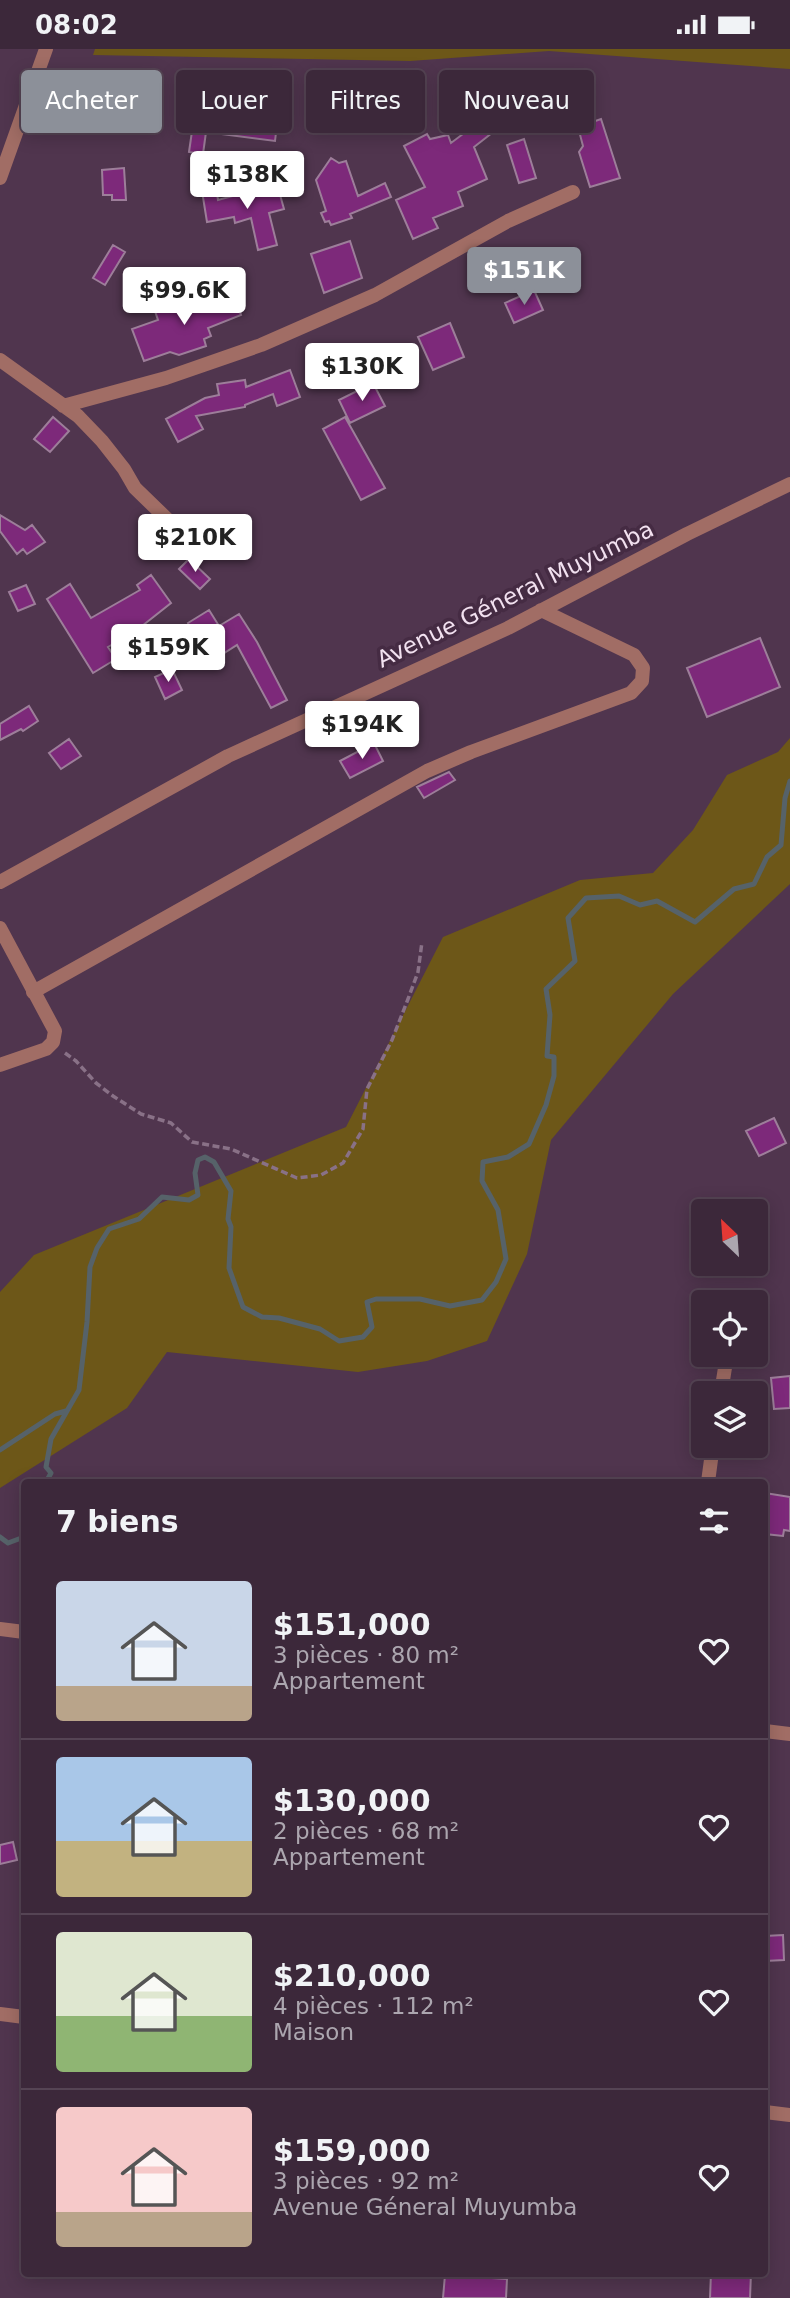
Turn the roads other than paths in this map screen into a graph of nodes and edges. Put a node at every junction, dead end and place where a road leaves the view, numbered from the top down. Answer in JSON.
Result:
{"nodes":[{"id":1,"x":46,"y":49,"type":"edge"},
{"id":2,"x":0,"y":178,"type":"edge"},
{"id":3,"x":573,"y":192,"type":"dead end"},
{"id":4,"x":0,"y":360,"type":"edge"},
{"id":5,"x":63,"y":406,"type":"junction"},
{"id":6,"x":790,"y":484,"type":"edge"},
{"id":7,"x":199,"y":550,"type":"dead end"},
{"id":8,"x":541,"y":610,"type":"junction"},
{"id":9,"x":0,"y":882,"type":"edge"},
{"id":10,"x":0,"y":928,"type":"edge"},
{"id":11,"x":33,"y":992,"type":"junction"},
{"id":12,"x":0,"y":1065,"type":"edge"},
{"id":13,"x":711,"y":1458,"type":"edge"},
{"id":14,"x":708,"y":1479,"type":"edge"},
{"id":15,"x":0,"y":1629,"type":"edge"},
{"id":16,"x":21,"y":1632,"type":"edge"},
{"id":17,"x":768,"y":1731,"type":"edge"},
{"id":18,"x":790,"y":1734,"type":"edge"},
{"id":19,"x":0,"y":2014,"type":"edge"},
{"id":20,"x":21,"y":2017,"type":"edge"},
{"id":21,"x":768,"y":2112,"type":"edge"},
{"id":22,"x":790,"y":2115,"type":"edge"}],
"edges":[{"from":1,"to":2,"type":"street"},
{"from":3,"to":5,"type":"street"},
{"from":4,"to":5,"type":"street"},
{"from":5,"to":7,"type":"street"},
{"from":6,"to":8,"type":"street","name":"Avenue Géneral Muyumba"},
{"from":8,"to":9,"type":"street","name":"Avenue Géneral Muyumba"},
{"from":8,"to":11,"type":"street"},
{"from":10,"to":11,"type":"street"},
{"from":11,"to":12,"type":"street"},
{"from":13,"to":14,"type":"street"},
{"from":15,"to":16,"type":"street"},
{"from":17,"to":18,"type":"street"},
{"from":19,"to":20,"type":"street"},
{"from":21,"to":22,"type":"street"}]}
